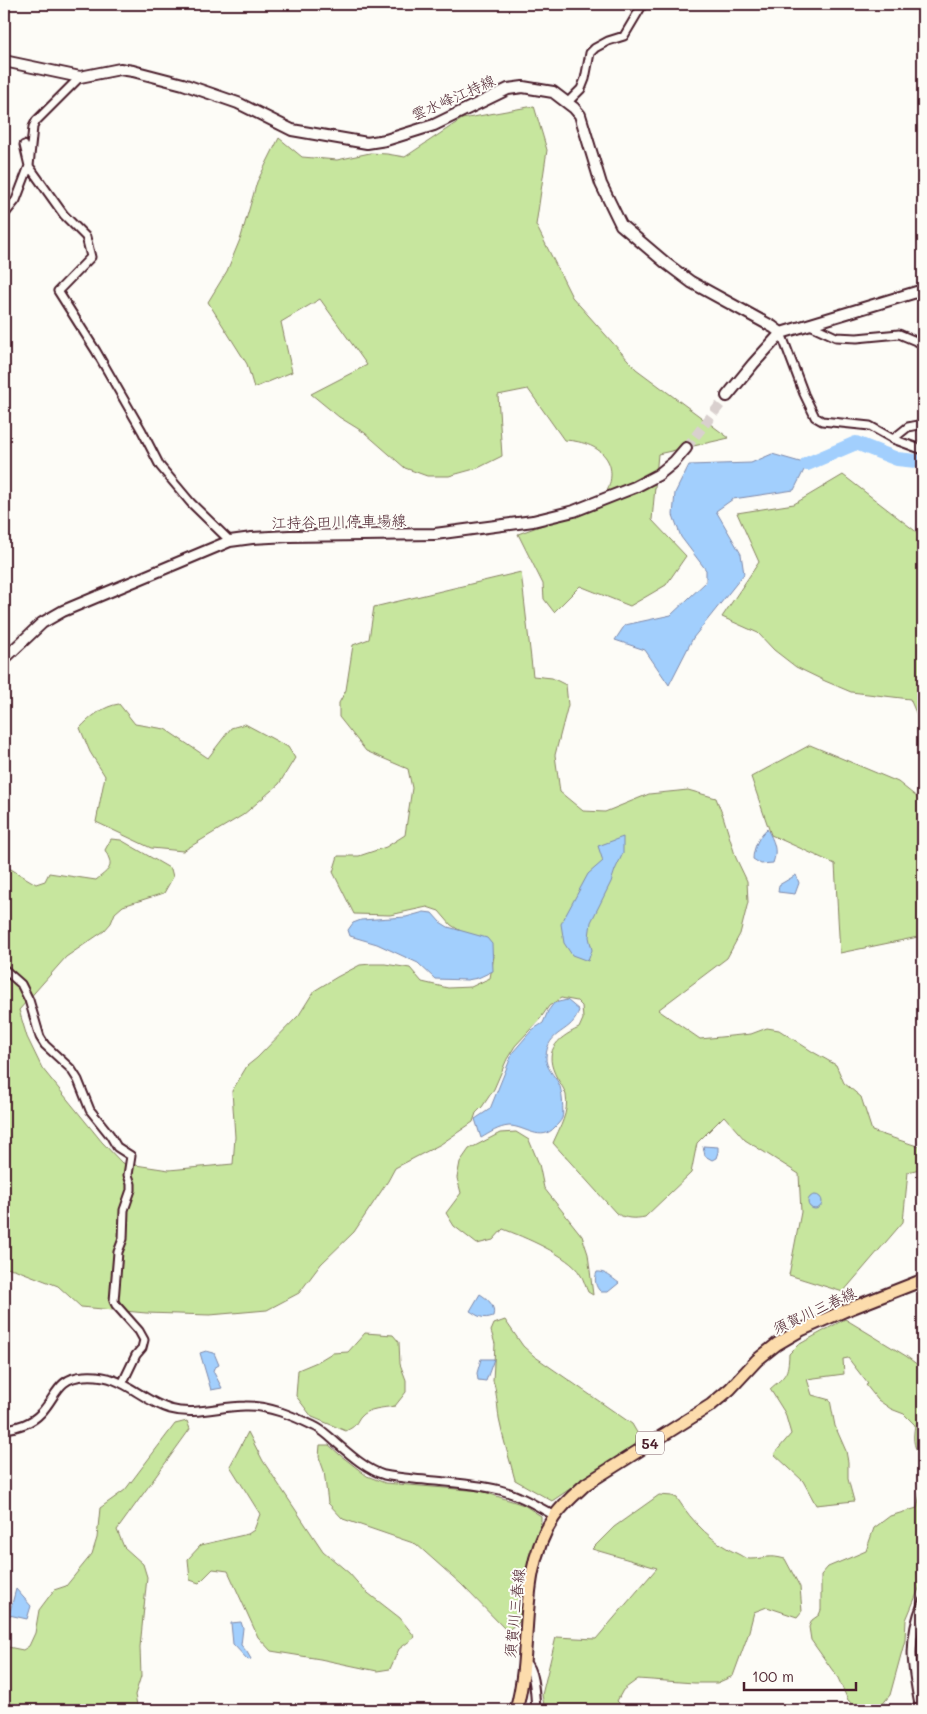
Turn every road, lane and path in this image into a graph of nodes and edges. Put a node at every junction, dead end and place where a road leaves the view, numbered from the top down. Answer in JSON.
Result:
{"nodes":[{"id":1,"x":643,"y":4,"type":"edge"},
{"id":2,"x":4,"y":61,"type":"edge"},
{"id":3,"x":80,"y":77,"type":"junction"},
{"id":4,"x":567,"y":103,"type":"junction"},
{"id":5,"x":24,"y":145,"type":"dead end"},
{"id":6,"x":29,"y":166,"type":"junction"},
{"id":7,"x":4,"y":215,"type":"edge"},
{"id":8,"x":923,"y":290,"type":"edge"},
{"id":9,"x":808,"y":324,"type":"junction"},
{"id":10,"x":781,"y":333,"type":"junction"},
{"id":11,"x":923,"y":344,"type":"edge"},
{"id":12,"x":727,"y":396,"type":"tunnel mouth"},
{"id":13,"x":923,"y":424,"type":"edge"},
{"id":14,"x":893,"y":438,"type":"junction"},
{"id":15,"x":686,"y":448,"type":"tunnel mouth"},
{"id":16,"x":923,"y":450,"type":"edge"},
{"id":17,"x":230,"y":541,"type":"junction"},
{"id":18,"x":4,"y":659,"type":"edge"},
{"id":19,"x":4,"y":969,"type":"edge"},
{"id":20,"x":923,"y":1280,"type":"edge"},
{"id":21,"x":123,"y":1382,"type":"junction"},
{"id":22,"x":4,"y":1430,"type":"edge"},
{"id":23,"x":555,"y":1516,"type":"junction"},
{"id":24,"x":923,"y":1600,"type":"edge"},
{"id":25,"x":525,"y":1662,"type":"junction"},
{"id":26,"x":516,"y":1710,"type":"edge"},
{"id":27,"x":536,"y":1710,"type":"edge"},
{"id":28,"x":920,"y":1710,"type":"edge"}],
"edges":[{"from":1,"to":4,"type":"street"},
{"from":2,"to":3,"type":"main road","name":"雲水峰江持線"},
{"from":3,"to":4,"type":"main road","name":"雲水峰江持線"},
{"from":3,"to":6,"type":"street"},
{"from":4,"to":10,"type":"main road","name":"雲水峰江持線"},
{"from":5,"to":6,"type":"street"},
{"from":6,"to":7,"type":"street"},
{"from":6,"to":17,"type":"street"},
{"from":8,"to":9,"type":"main road"},
{"from":9,"to":10,"type":"main road"},
{"from":9,"to":11,"type":"street"},
{"from":10,"to":12,"type":"main road"},
{"from":10,"to":14,"type":"street"},
{"from":13,"to":14,"type":"street"},
{"from":14,"to":16,"type":"street"},
{"from":15,"to":17,"type":"main road","name":"江持谷田川停車場線"},
{"from":17,"to":18,"type":"main road","name":"江持谷田川停車場線"},
{"from":19,"to":21,"type":"street"},
{"from":20,"to":23,"type":"main road","name":"須賀川三春線","number":"54"},
{"from":21,"to":22,"type":"street"},
{"from":21,"to":23,"type":"street"},
{"from":23,"to":25,"type":"main road","name":"須賀川三春線","number":"54"},
{"from":24,"to":28,"type":"street"},
{"from":25,"to":26,"type":"main road","name":"須賀川三春線","number":"54"},
{"from":25,"to":27,"type":"street"}]}
